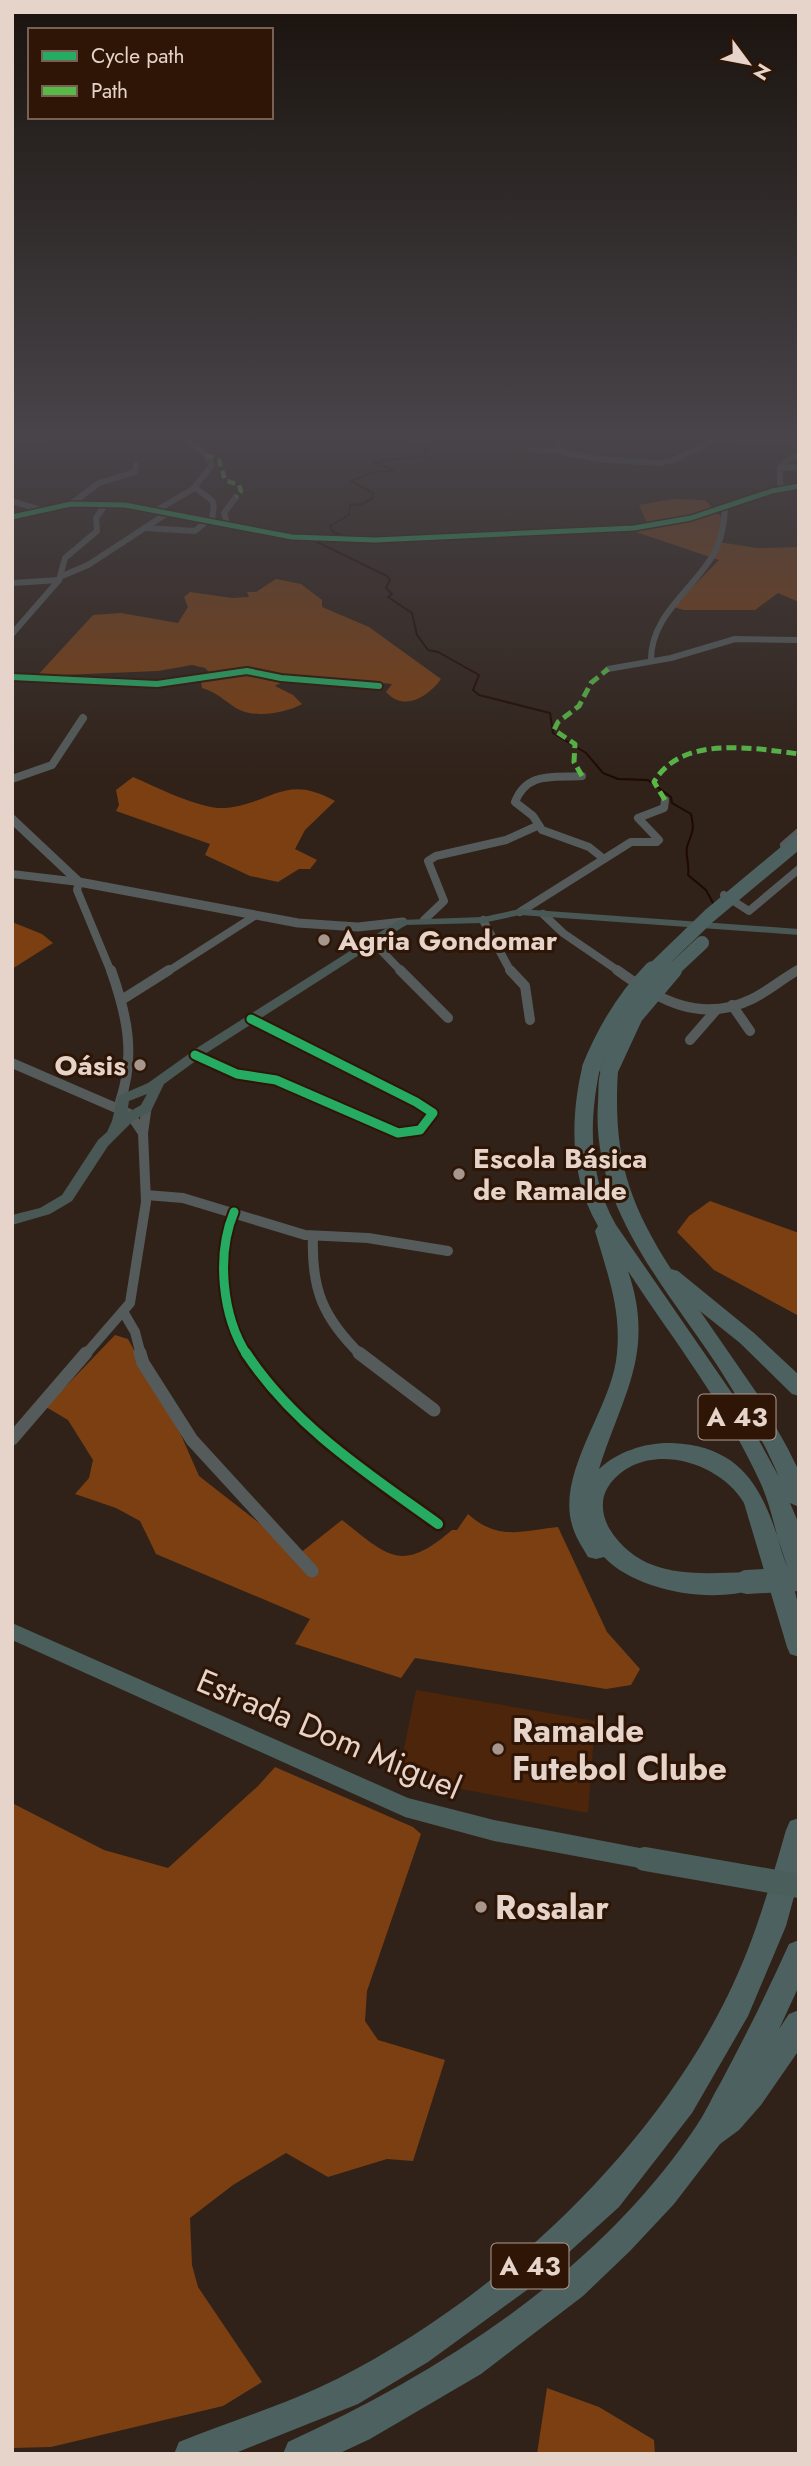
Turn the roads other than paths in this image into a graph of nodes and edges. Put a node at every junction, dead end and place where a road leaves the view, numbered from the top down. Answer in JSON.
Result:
{"nodes":[{"id":1,"x":76,"y":549,"type":"edge"},
{"id":2,"x":110,"y":549,"type":"edge"},
{"id":3,"x":717,"y":549,"type":"edge"},
{"id":4,"x":60,"y":578,"type":"junction"},
{"id":5,"x":12,"y":583,"type":"edge"},
{"id":6,"x":12,"y":622,"type":"edge"},
{"id":7,"x":21,"y":624,"type":"junction"},
{"id":8,"x":12,"y":634,"type":"edge"},
{"id":9,"x":799,"y":640,"type":"edge"},
{"id":10,"x":651,"y":661,"type":"junction"},
{"id":11,"x":608,"y":669,"type":"dead end"},
{"id":12,"x":12,"y":677,"type":"edge"},
{"id":13,"x":379,"y":686,"type":"dead end"},
{"id":14,"x":83,"y":718,"type":"dead end"},
{"id":15,"x":582,"y":776,"type":"dead end"},
{"id":16,"x":12,"y":779,"type":"edge"},
{"id":17,"x":665,"y":800,"type":"dead end"},
{"id":18,"x":12,"y":819,"type":"edge"},
{"id":19,"x":537,"y":826,"type":"junction"},
{"id":20,"x":799,"y":832,"type":"edge"},
{"id":21,"x":799,"y":841,"type":"edge"},
{"id":22,"x":799,"y":858,"type":"edge"},
{"id":23,"x":604,"y":859,"type":"junction"},
{"id":24,"x":799,"y":869,"type":"edge"},
{"id":25,"x":12,"y":874,"type":"edge"},
{"id":26,"x":79,"y":883,"type":"junction"},
{"id":27,"x":520,"y":912,"type":"junction"},
{"id":28,"x":543,"y":914,"type":"junction"},
{"id":29,"x":253,"y":917,"type":"junction"},
{"id":30,"x":424,"y":920,"type":"junction"},
{"id":31,"x":483,"y":920,"type":"junction"},
{"id":32,"x":403,"y":922,"type":"junction"},
{"id":33,"x":799,"y":932,"type":"edge"},
{"id":34,"x":372,"y":941,"type":"junction"},
{"id":35,"x":799,"y":969,"type":"edge"},
{"id":36,"x":123,"y":999,"type":"junction"},
{"id":37,"x":732,"y":1005,"type":"junction"},
{"id":38,"x":717,"y":1009,"type":"junction"},
{"id":39,"x":448,"y":1018,"type":"dead end"},
{"id":40,"x":251,"y":1019,"type":"junction"},
{"id":41,"x":530,"y":1020,"type":"dead end"},
{"id":42,"x":750,"y":1031,"type":"dead end"},
{"id":43,"x":690,"y":1040,"type":"dead end"},
{"id":44,"x":195,"y":1055,"type":"junction"},
{"id":45,"x":12,"y":1063,"type":"edge"},
{"id":46,"x":600,"y":1069,"type":"junction"},
{"id":47,"x":123,"y":1107,"type":"junction"},
{"id":48,"x":143,"y":1133,"type":"junction"},
{"id":49,"x":146,"y":1195,"type":"junction"},
{"id":50,"x":234,"y":1212,"type":"junction"},
{"id":51,"x":602,"y":1217,"type":"junction"},
{"id":52,"x":12,"y":1220,"type":"edge"},
{"id":53,"x":313,"y":1236,"type":"junction"},
{"id":54,"x":448,"y":1251,"type":"dead end"},
{"id":55,"x":653,"y":1259,"type":"junction"},
{"id":56,"x":124,"y":1313,"type":"junction"},
{"id":57,"x":799,"y":1388,"type":"edge"},
{"id":58,"x":434,"y":1410,"type":"dead end"},
{"id":59,"x":12,"y":1438,"type":"edge"},
{"id":60,"x":799,"y":1498,"type":"edge"},
{"id":61,"x":438,"y":1524,"type":"dead end"},
{"id":62,"x":799,"y":1568,"type":"edge"},
{"id":63,"x":312,"y":1571,"type":"dead end"},
{"id":64,"x":799,"y":1578,"type":"edge"},
{"id":65,"x":748,"y":1587,"type":"junction"},
{"id":66,"x":799,"y":1588,"type":"edge"},
{"id":67,"x":12,"y":1631,"type":"edge"},
{"id":68,"x":799,"y":1647,"type":"edge"},
{"id":69,"x":799,"y":1830,"type":"edge"},
{"id":70,"x":799,"y":1886,"type":"edge"},
{"id":71,"x":799,"y":1954,"type":"edge"},
{"id":72,"x":799,"y":2024,"type":"edge"},
{"id":73,"x":705,"y":2141,"type":"junction"},
{"id":74,"x":191,"y":2454,"type":"edge"},
{"id":75,"x":300,"y":2454,"type":"edge"}],
"edges":[{"from":1,"to":4,"type":"street"},
{"from":2,"to":4,"type":"street"},
{"from":3,"to":10,"type":"street"},
{"from":4,"to":5,"type":"street"},
{"from":4,"to":7,"type":"street"},
{"from":6,"to":7,"type":"street"},
{"from":7,"to":8,"type":"street"},
{"from":9,"to":10,"type":"street"},
{"from":10,"to":11,"type":"street"},
{"from":12,"to":13,"type":"street"},
{"from":14,"to":16,"type":"street"},
{"from":15,"to":19,"type":"street"},
{"from":17,"to":23,"type":"street"},
{"from":18,"to":26,"type":"street"},
{"from":19,"to":23,"type":"street"},
{"from":19,"to":30,"type":"street"},
{"from":20,"to":24,"type":"street"},
{"from":21,"to":46,"type":"highway","number":"A 43","bridge":true},
{"from":22,"to":46,"type":"highway","number":"A 43","bridge":true},
{"from":23,"to":27,"type":"street"},
{"from":25,"to":26,"type":"street"},
{"from":26,"to":29,"type":"street"},
{"from":26,"to":36,"type":"street"},
{"from":27,"to":28,"type":"main road"},
{"from":27,"to":31,"type":"main road"},
{"from":28,"to":33,"type":"main road"},
{"from":28,"to":38,"type":"street"},
{"from":29,"to":32,"type":"street"},
{"from":29,"to":36,"type":"street"},
{"from":30,"to":31,"type":"main road"},
{"from":30,"to":32,"type":"main road"},
{"from":31,"to":41,"type":"street"},
{"from":32,"to":34,"type":"main road"},
{"from":34,"to":39,"type":"street"},
{"from":34,"to":40,"type":"main road"},
{"from":35,"to":37,"type":"street"},
{"from":36,"to":47,"type":"street"},
{"from":37,"to":38,"type":"street"},
{"from":37,"to":42,"type":"street"},
{"from":38,"to":43,"type":"street"},
{"from":40,"to":44,"type":"main road"},
{"from":40,"to":44,"type":"street"},
{"from":44,"to":47,"type":"main road"},
{"from":45,"to":47,"type":"street"},
{"from":46,"to":51,"type":"highway","number":"A 43"},
{"from":46,"to":55,"type":"highway","number":"A 43"},
{"from":47,"to":48,"type":"street"},
{"from":47,"to":48,"type":"street"},
{"from":47,"to":48,"type":"street"},
{"from":47,"to":52,"type":"main road"},
{"from":48,"to":49,"type":"street"},
{"from":49,"to":50,"type":"street"},
{"from":49,"to":56,"type":"street"},
{"from":50,"to":53,"type":"street"},
{"from":50,"to":61,"type":"street"},
{"from":51,"to":62,"type":"highway","number":"A 43"},
{"from":51,"to":65,"type":"highway"},
{"from":53,"to":54,"type":"street"},
{"from":53,"to":58,"type":"street"},
{"from":55,"to":57,"type":"highway"},
{"from":55,"to":60,"type":"highway","number":"A 43"},
{"from":56,"to":59,"type":"street"},
{"from":56,"to":63,"type":"street"},
{"from":64,"to":65,"type":"highway","bridge":true},
{"from":65,"to":66,"type":"highway"},
{"from":65,"to":68,"type":"highway"},
{"from":67,"to":70,"type":"main road","name":"Estrada Dom Miguel","bridge":true},
{"from":69,"to":74,"type":"highway","number":"A 43"},
{"from":71,"to":73,"type":"highway","number":"A 43"},
{"from":72,"to":73,"type":"highway"},
{"from":73,"to":75,"type":"highway","number":"A 43"}]}
